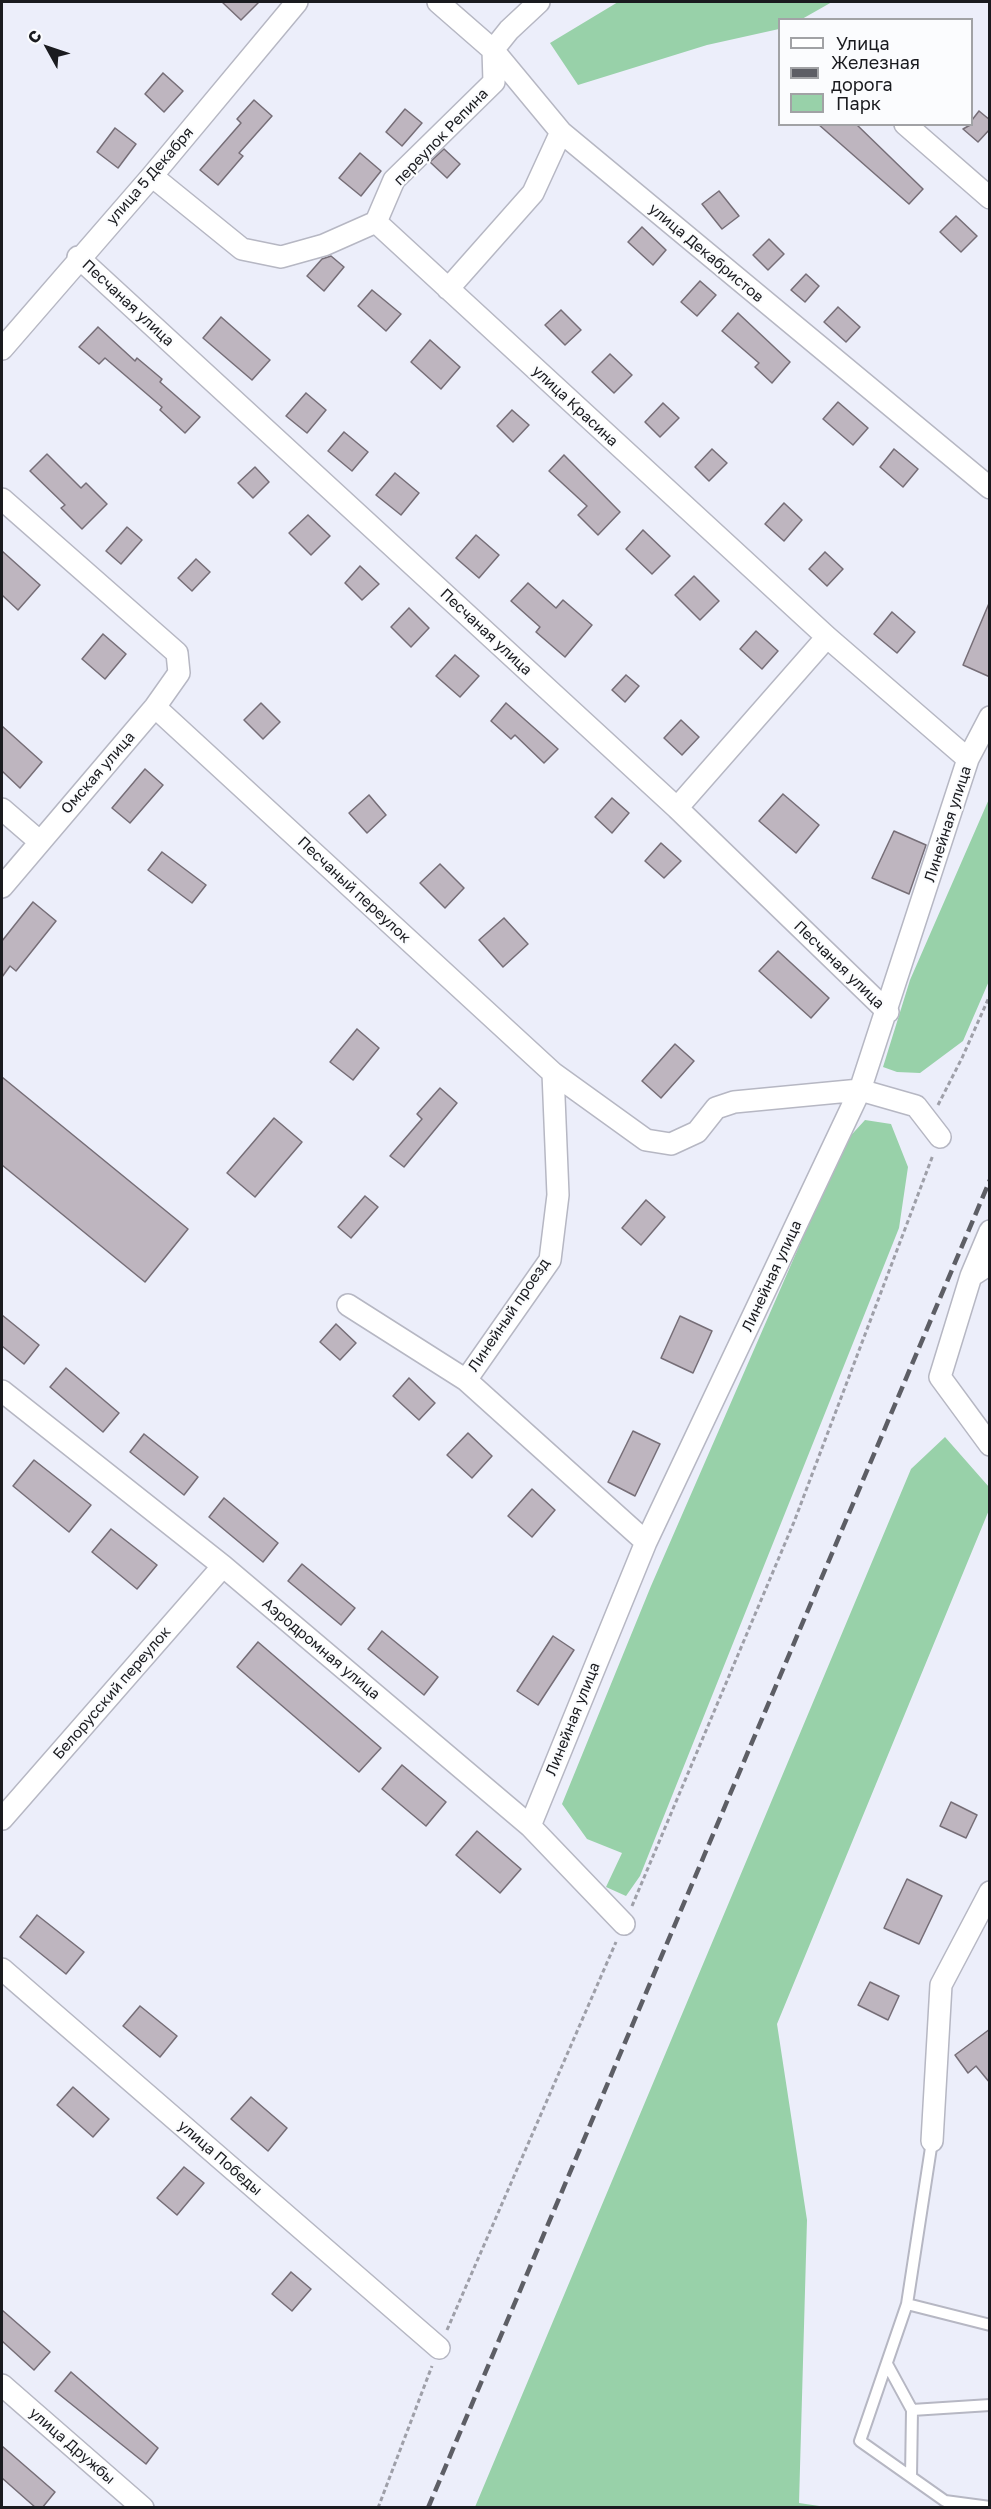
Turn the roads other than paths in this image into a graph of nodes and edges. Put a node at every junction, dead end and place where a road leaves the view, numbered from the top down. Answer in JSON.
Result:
{"nodes":[{"id":1,"x":297,"y":2,"type":"edge"},
{"id":2,"x":438,"y":2,"type":"edge"},
{"id":3,"x":539,"y":2,"type":"edge"},
{"id":4,"x":493,"y":50,"type":"junction"},
{"id":5,"x":907,"y":126,"type":"edge"},
{"id":6,"x":561,"y":132,"type":"junction"},
{"id":7,"x":152,"y":176,"type":"junction"},
{"id":8,"x":990,"y":198,"type":"edge"},
{"id":9,"x":376,"y":222,"type":"junction"},
{"id":10,"x":78,"y":257,"type":"junction"},
{"id":11,"x":448,"y":289,"type":"junction"},
{"id":12,"x":2,"y":349,"type":"edge"},
{"id":13,"x":990,"y":488,"type":"edge"},
{"id":14,"x":2,"y":499,"type":"edge"},
{"id":15,"x":828,"y":637,"type":"junction"},
{"id":16,"x":155,"y":706,"type":"junction"},
{"id":17,"x":990,"y":717,"type":"edge"},
{"id":18,"x":968,"y":759,"type":"junction"},
{"id":19,"x":677,"y":808,"type":"junction"},
{"id":20,"x":2,"y":809,"type":"edge"},
{"id":21,"x":39,"y":841,"type":"junction"},
{"id":22,"x":2,"y":887,"type":"edge"},
{"id":23,"x":888,"y":1012,"type":"junction"},
{"id":24,"x":553,"y":1073,"type":"junction"},
{"id":25,"x":860,"y":1090,"type":"junction"},
{"id":26,"x":940,"y":1137,"type":"road end"},
{"id":27,"x":990,"y":1231,"type":"edge"},
{"id":28,"x":990,"y":1264,"type":"edge"},
{"id":29,"x":970,"y":1276,"type":"junction"},
{"id":30,"x":348,"y":1305,"type":"dead end"},
{"id":31,"x":466,"y":1380,"type":"junction"},
{"id":32,"x":2,"y":1391,"type":"edge"},
{"id":33,"x":990,"y":1445,"type":"edge"},
{"id":34,"x":646,"y":1542,"type":"junction"},
{"id":35,"x":224,"y":1566,"type":"junction"},
{"id":36,"x":2,"y":1819,"type":"edge"},
{"id":37,"x":530,"y":1826,"type":"junction"},
{"id":38,"x":990,"y":1892,"type":"edge"},
{"id":39,"x":624,"y":1924,"type":"road end"},
{"id":40,"x":2,"y":1969,"type":"edge"},
{"id":41,"x":932,"y":2141,"type":"joint"},
{"id":42,"x":907,"y":2304,"type":"junction"},
{"id":43,"x":990,"y":2325,"type":"edge"},
{"id":44,"x":439,"y":2348,"type":"road end"},
{"id":45,"x":886,"y":2364,"type":"junction"},
{"id":46,"x":2,"y":2385,"type":"edge"},
{"id":47,"x":990,"y":2405,"type":"edge"},
{"id":48,"x":912,"y":2410,"type":"junction"},
{"id":49,"x":911,"y":2477,"type":"junction"},
{"id":50,"x":990,"y":2507,"type":"edge"},
{"id":51,"x":143,"y":2508,"type":"edge"}],
"edges":[{"from":1,"to":7,"type":"street","name":"улица 5 Декабря"},
{"from":2,"to":4,"type":"street","name":"улица Декабристов"},
{"from":3,"to":4,"type":"street"},
{"from":4,"to":6,"type":"street","name":"улица Декабристов"},
{"from":4,"to":9,"type":"street","name":"переулок Репина"},
{"from":5,"to":8,"type":"street"},
{"from":6,"to":11,"type":"street"},
{"from":6,"to":13,"type":"street","name":"улица Декабристов"},
{"from":7,"to":9,"type":"street"},
{"from":7,"to":10,"type":"street","name":"улица 5 Декабря"},
{"from":9,"to":11,"type":"street","name":"улица Красина"},
{"from":10,"to":12,"type":"street","name":"улица 5 Декабря"},
{"from":10,"to":19,"type":"street","name":"Песчаная улица"},
{"from":11,"to":15,"type":"street","name":"улица Красина"},
{"from":14,"to":16,"type":"street","name":"Омская улица"},
{"from":15,"to":18,"type":"street","name":"улица Красина"},
{"from":15,"to":19,"type":"street"},
{"from":16,"to":21,"type":"street","name":"Омская улица"},
{"from":16,"to":24,"type":"street","name":"Песчаный переулок"},
{"from":17,"to":18,"type":"street","name":"Линейная улица"},
{"from":18,"to":23,"type":"street","name":"Линейная улица"},
{"from":19,"to":23,"type":"street","name":"Песчаная улица"},
{"from":20,"to":21,"type":"street"},
{"from":21,"to":22,"type":"street","name":"Омская улица"},
{"from":23,"to":25,"type":"street","name":"Линейная улица"},
{"from":24,"to":25,"type":"street"},
{"from":24,"to":31,"type":"street","name":"Линейный проезд"},
{"from":25,"to":26,"type":"street"},
{"from":25,"to":34,"type":"street","name":"Линейная улица"},
{"from":27,"to":29,"type":"street"},
{"from":28,"to":29,"type":"street"},
{"from":29,"to":33,"type":"street"},
{"from":30,"to":31,"type":"street","name":"Линейный проезд"},
{"from":31,"to":34,"type":"street","name":"Линейный проезд"},
{"from":32,"to":35,"type":"street","name":"Аэродромная улица"},
{"from":34,"to":37,"type":"street","name":"Линейная улица"},
{"from":35,"to":36,"type":"street","name":"Белорусский переулок"},
{"from":35,"to":37,"type":"street","name":"Аэродромная улица"},
{"from":37,"to":39,"type":"street","name":"Аэродромная улица"},
{"from":38,"to":41,"type":"street"},
{"from":40,"to":44,"type":"street","name":"улица Победы"},
{"from":41,"to":42,"type":"lane"},
{"from":42,"to":43,"type":"lane"},
{"from":42,"to":45,"type":"lane"},
{"from":45,"to":48,"type":"lane"},
{"from":45,"to":49,"type":"lane"},
{"from":46,"to":51,"type":"street","name":"улица Дружбы"},
{"from":47,"to":48,"type":"lane"},
{"from":48,"to":49,"type":"lane"},
{"from":49,"to":50,"type":"lane"}]}
